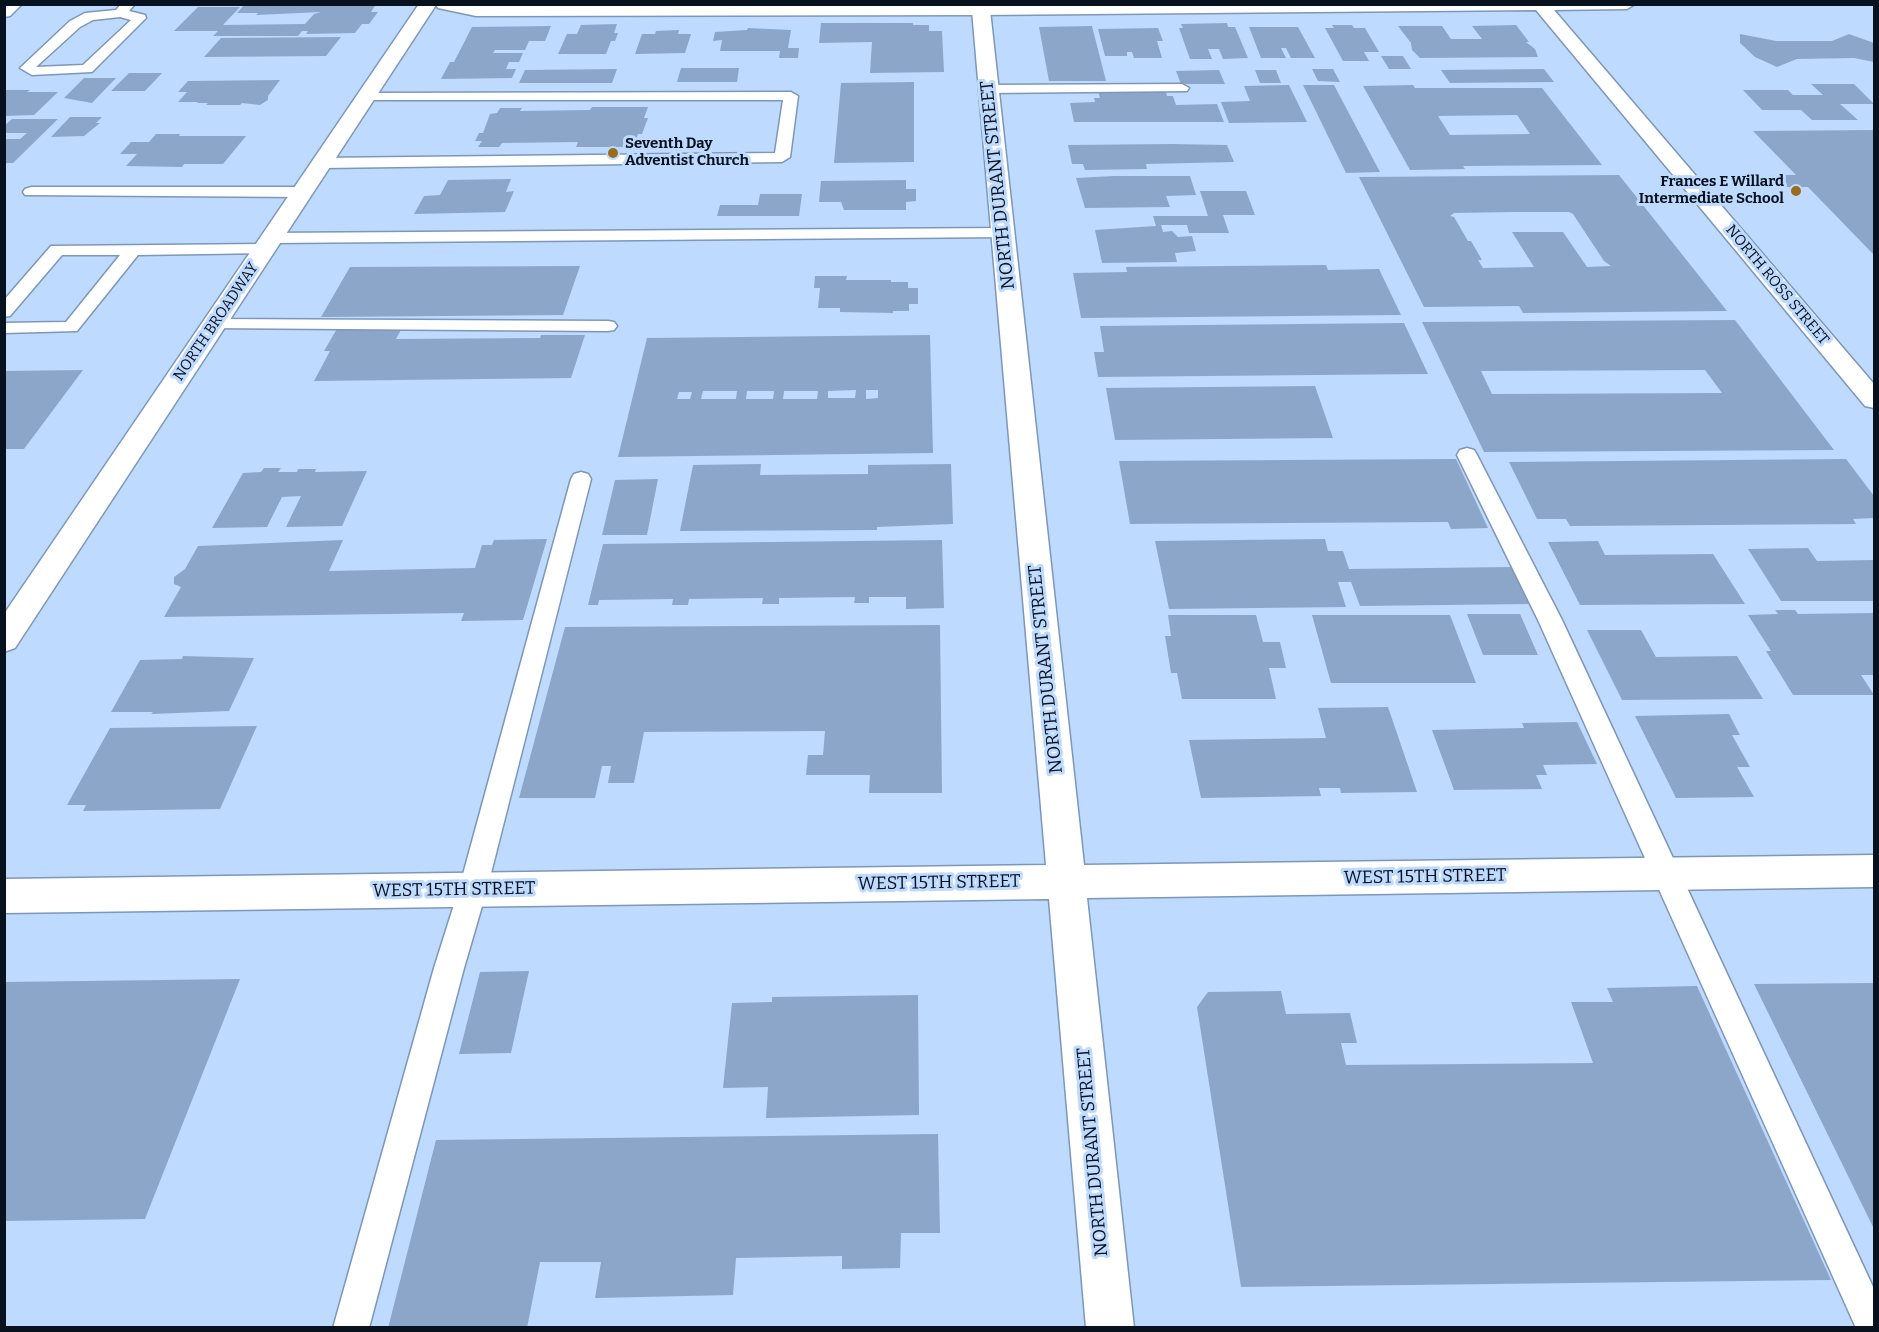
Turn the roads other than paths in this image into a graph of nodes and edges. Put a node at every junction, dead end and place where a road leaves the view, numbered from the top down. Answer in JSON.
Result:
{"nodes":[{"id":1,"x":14,"y":4,"type":"edge"},
{"id":2,"x":428,"y":4,"type":"edge"},
{"id":3,"x":444,"y":4,"type":"edge"},
{"id":4,"x":1627,"y":4,"type":"edge"},
{"id":5,"x":1540,"y":5,"type":"edge"},
{"id":6,"x":124,"y":9,"type":"edge"},
{"id":7,"x":981,"y":10,"type":"junction"},
{"id":8,"x":4,"y":12,"type":"edge"},
{"id":9,"x":1182,"y":88,"type":"dead end"},
{"id":10,"x":989,"y":89,"type":"junction"},
{"id":11,"x":364,"y":97,"type":"junction"},
{"id":12,"x":321,"y":163,"type":"junction"},
{"id":13,"x":31,"y":192,"type":"dead end"},
{"id":14,"x":302,"y":192,"type":"junction"},
{"id":15,"x":1003,"y":233,"type":"junction"},
{"id":16,"x":268,"y":244,"type":"junction"},
{"id":17,"x":133,"y":250,"type":"junction"},
{"id":18,"x":4,"y":312,"type":"edge"},
{"id":19,"x":215,"y":324,"type":"junction"},
{"id":20,"x":608,"y":326,"type":"dead end"},
{"id":21,"x":4,"y":328,"type":"edge"},
{"id":22,"x":1875,"y":400,"type":"edge"},
{"id":23,"x":1467,"y":455,"type":"dead end"},
{"id":24,"x":581,"y":479,"type":"dead end"},
{"id":25,"x":4,"y":640,"type":"edge"},
{"id":26,"x":1875,"y":871,"type":"edge"},
{"id":27,"x":1666,"y":874,"type":"junction"},
{"id":28,"x":1067,"y":881,"type":"junction"},
{"id":29,"x":473,"y":889,"type":"junction"},
{"id":30,"x":4,"y":896,"type":"edge"},
{"id":31,"x":1875,"y":1327,"type":"edge"},
{"id":32,"x":351,"y":1328,"type":"edge"},
{"id":33,"x":1110,"y":1328,"type":"edge"}],
"edges":[{"from":1,"to":8,"type":"street"},
{"from":2,"to":11,"type":"street","name":"NORTH BROADWAY"},
{"from":3,"to":7,"type":"street"},
{"from":4,"to":5,"type":"street"},
{"from":5,"to":7,"type":"street"},
{"from":5,"to":22,"type":"street","name":"NORTH ROSS STREET"},
{"from":6,"to":6,"type":"lane"},
{"from":7,"to":10,"type":"street","name":"NORTH DURANT STREET"},
{"from":9,"to":10,"type":"lane"},
{"from":10,"to":15,"type":"street","name":"NORTH DURANT STREET"},
{"from":11,"to":12,"type":"street","name":"NORTH BROADWAY"},
{"from":11,"to":12,"type":"lane"},
{"from":12,"to":14,"type":"street","name":"NORTH BROADWAY"},
{"from":13,"to":14,"type":"lane"},
{"from":14,"to":16,"type":"street","name":"NORTH BROADWAY"},
{"from":15,"to":16,"type":"lane"},
{"from":15,"to":28,"type":"street","name":"NORTH DURANT STREET"},
{"from":16,"to":17,"type":"lane"},
{"from":16,"to":19,"type":"street","name":"NORTH BROADWAY"},
{"from":17,"to":18,"type":"lane"},
{"from":17,"to":21,"type":"lane"},
{"from":19,"to":20,"type":"lane"},
{"from":19,"to":25,"type":"street","name":"NORTH BROADWAY"},
{"from":23,"to":27,"type":"lane"},
{"from":24,"to":29,"type":"lane"},
{"from":26,"to":27,"type":"street","name":"WEST 15TH STREET"},
{"from":27,"to":28,"type":"street","name":"WEST 15TH STREET"},
{"from":27,"to":31,"type":"lane"},
{"from":28,"to":29,"type":"street","name":"WEST 15TH STREET"},
{"from":28,"to":33,"type":"street","name":"NORTH DURANT STREET"},
{"from":29,"to":30,"type":"street","name":"WEST 15TH STREET"},
{"from":29,"to":32,"type":"lane"}]}
